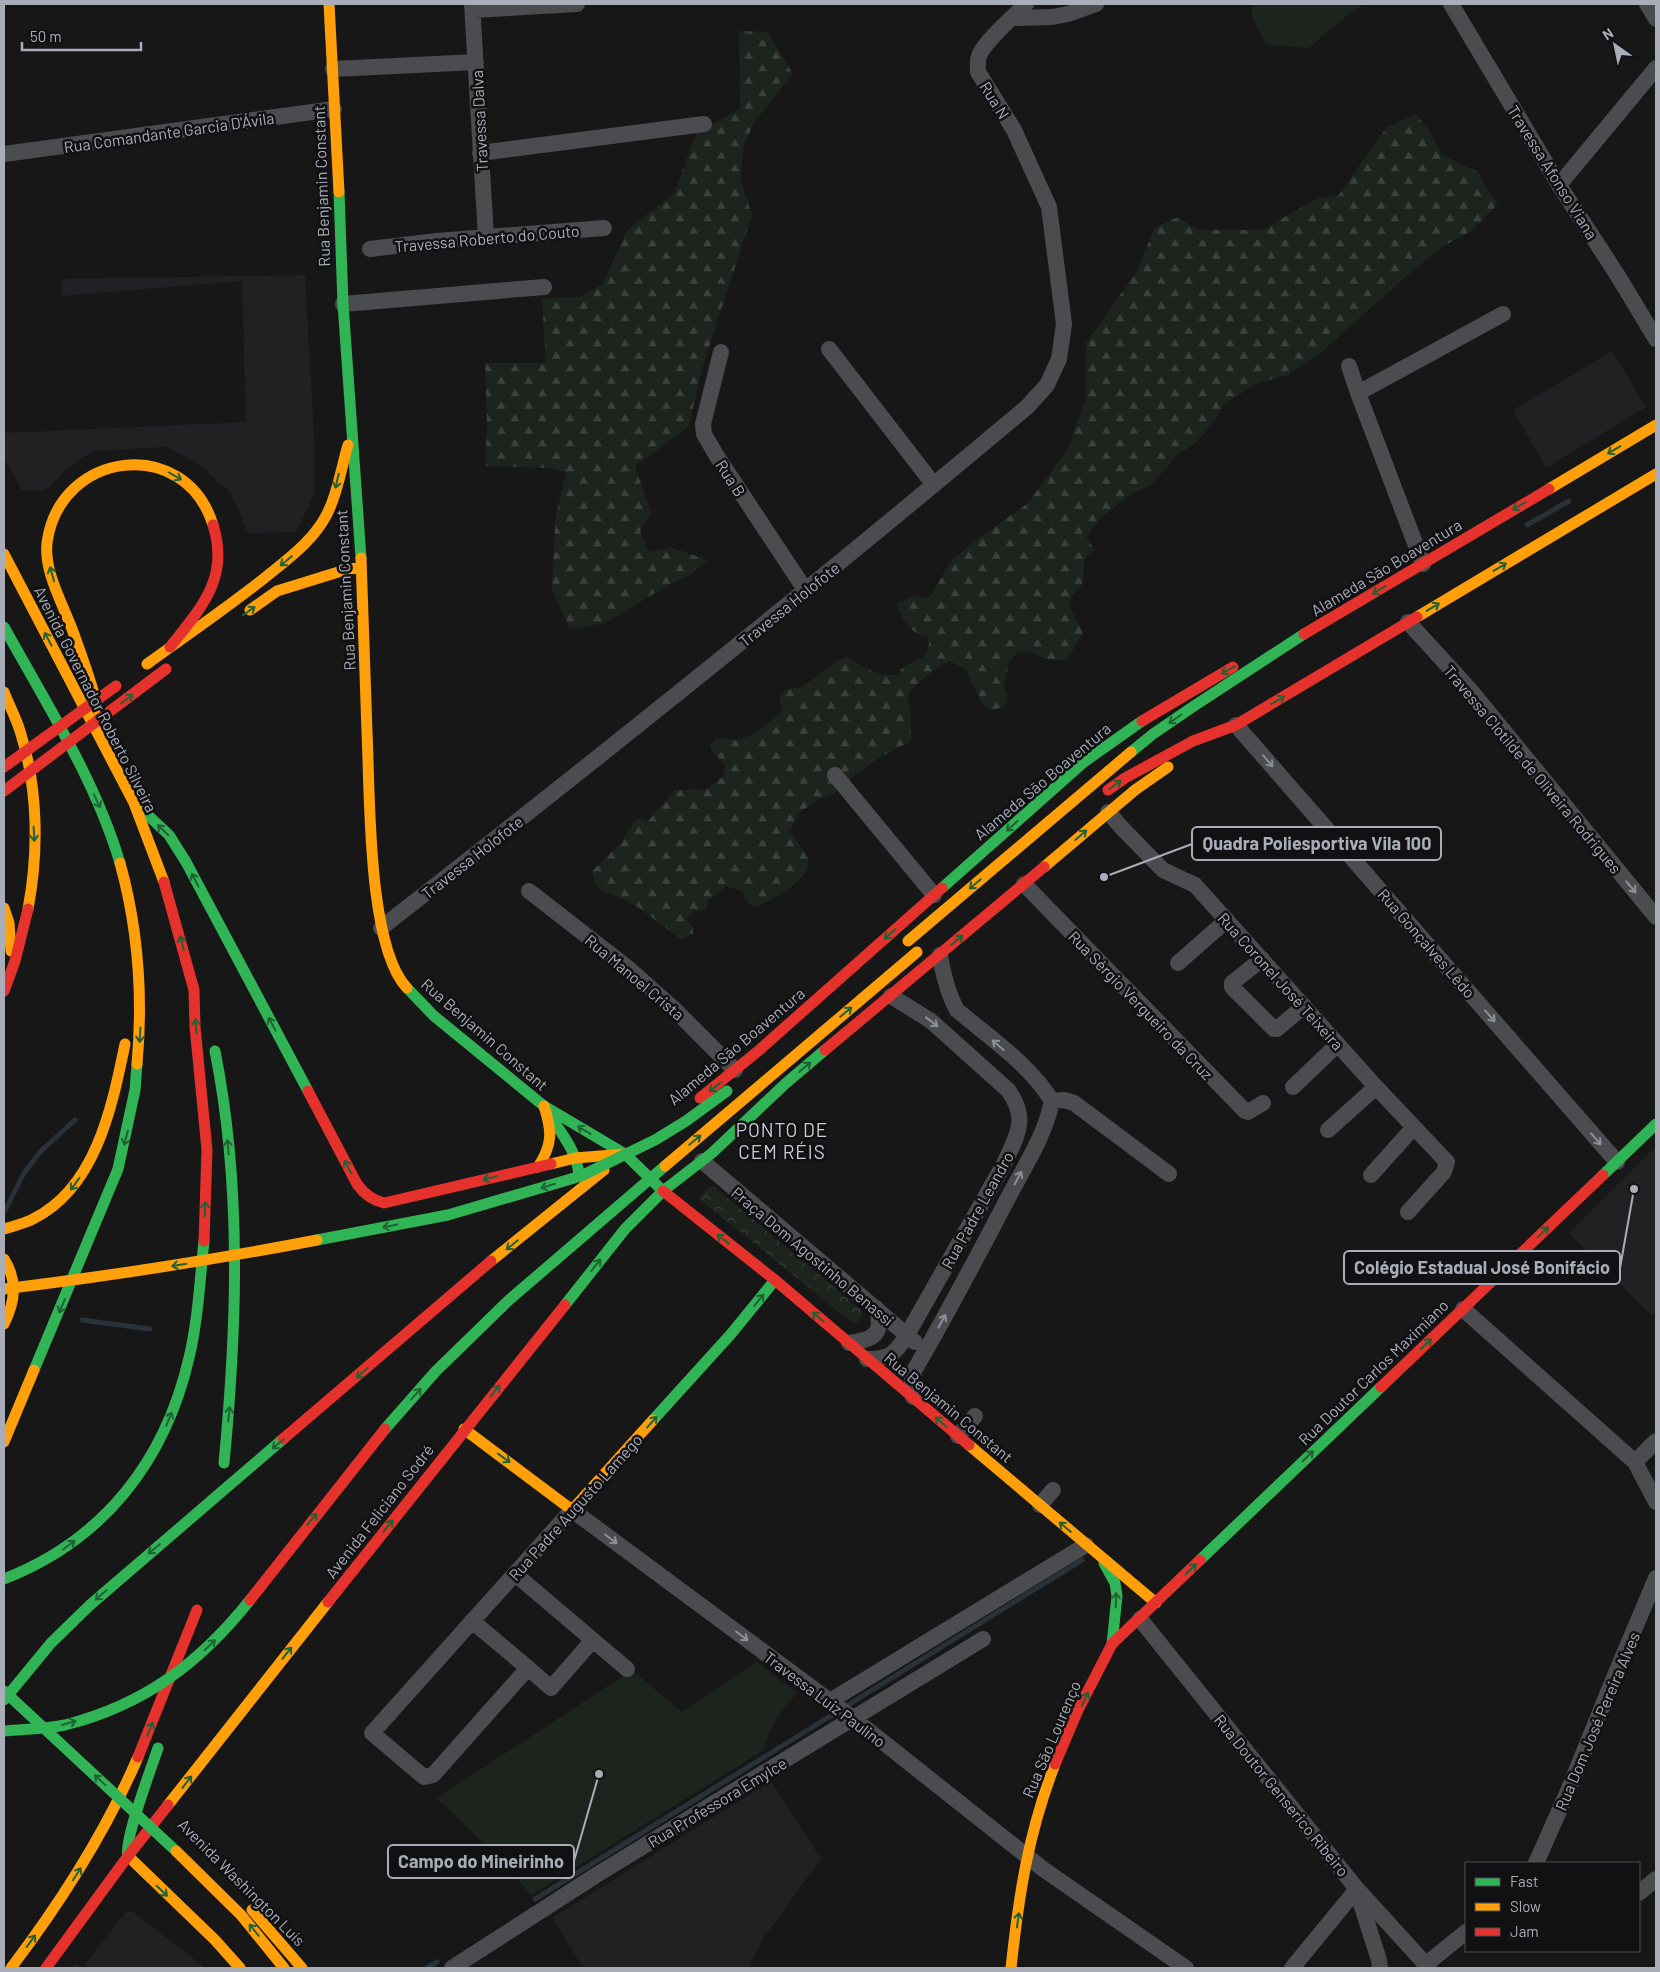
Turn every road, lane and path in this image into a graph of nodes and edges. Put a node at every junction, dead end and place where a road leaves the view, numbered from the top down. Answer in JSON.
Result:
{"nodes":[{"id":1,"x":329,"y":4,"type":"edge"},
{"id":2,"x":577,"y":4,"type":"edge"},
{"id":3,"x":1026,"y":4,"type":"edge"},
{"id":4,"x":1096,"y":4,"type":"edge"},
{"id":5,"x":1451,"y":4,"type":"edge"},
{"id":6,"x":1647,"y":4,"type":"edge"},
{"id":7,"x":473,"y":7,"type":"edge"},
{"id":8,"x":1013,"y":18,"type":"junction"},
{"id":9,"x":1656,"y":19,"type":"edge"},
{"id":10,"x":476,"y":62,"type":"junction"},
{"id":11,"x":333,"y":68,"type":"junction"},
{"id":12,"x":1656,"y":68,"type":"edge"},
{"id":13,"x":334,"y":109,"type":"junction"},
{"id":14,"x":704,"y":124,"type":"dead end"},
{"id":15,"x":480,"y":153,"type":"junction"},
{"id":16,"x":4,"y":154,"type":"edge"},
{"id":17,"x":1559,"y":185,"type":"junction"},
{"id":18,"x":1049,"y":207,"type":"joint"},
{"id":19,"x":604,"y":228,"type":"dead end"},
{"id":20,"x":486,"y":238,"type":"junction"},
{"id":21,"x":370,"y":249,"type":"dead end"},
{"id":22,"x":544,"y":287,"type":"dead end"},
{"id":23,"x":342,"y":304,"type":"junction"},
{"id":24,"x":1503,"y":314,"type":"dead end"},
{"id":25,"x":1656,"y":339,"type":"edge"},
{"id":26,"x":829,"y":349,"type":"dead end"},
{"id":27,"x":721,"y":352,"type":"dead end"},
{"id":28,"x":1349,"y":366,"type":"dead end"},
{"id":29,"x":1358,"y":393,"type":"junction"},
{"id":30,"x":1656,"y":425,"type":"edge"},
{"id":31,"x":351,"y":436,"type":"junction"},
{"id":32,"x":1656,"y":474,"type":"edge"},
{"id":33,"x":934,"y":485,"type":"junction"},
{"id":34,"x":336,"y":522,"type":"dead end"},
{"id":35,"x":348,"y":524,"type":"dead end"},
{"id":36,"x":319,"y":526,"type":"junction"},
{"id":37,"x":360,"y":539,"type":"junction"},
{"id":38,"x":4,"y":554,"type":"edge"},
{"id":39,"x":1423,"y":564,"type":"junction"},
{"id":40,"x":360,"y":568,"type":"junction"},
{"id":41,"x":806,"y":591,"type":"junction"},
{"id":42,"x":237,"y":619,"type":"dead end"},
{"id":43,"x":1408,"y":622,"type":"junction"},
{"id":44,"x":4,"y":627,"type":"edge"},
{"id":45,"x":1288,"y":644,"type":"junction"},
{"id":46,"x":170,"y":647,"type":"junction"},
{"id":47,"x":143,"y":667,"type":"dead end"},
{"id":48,"x":170,"y":667,"type":"dead end"},
{"id":49,"x":123,"y":681,"type":"dead end"},
{"id":50,"x":4,"y":692,"type":"edge"},
{"id":51,"x":1232,"y":727,"type":"junction"},
{"id":52,"x":107,"y":750,"type":"junction"},
{"id":53,"x":4,"y":766,"type":"edge"},
{"id":54,"x":835,"y":775,"type":"dead end"},
{"id":55,"x":4,"y":792,"type":"edge"},
{"id":56,"x":1098,"y":798,"type":"dead end"},
{"id":57,"x":134,"y":802,"type":"junction"},
{"id":58,"x":1108,"y":812,"type":"junction"},
{"id":59,"x":1024,"y":884,"type":"junction"},
{"id":60,"x":529,"y":890,"type":"dead end"},
{"id":61,"x":934,"y":895,"type":"junction"},
{"id":62,"x":4,"y":908,"type":"edge"},
{"id":63,"x":1656,"y":917,"type":"edge"},
{"id":64,"x":1227,"y":920,"type":"junction"},
{"id":65,"x":381,"y":928,"type":"junction"},
{"id":66,"x":904,"y":945,"type":"dead end"},
{"id":67,"x":920,"y":949,"type":"dead end"},
{"id":68,"x":940,"y":955,"type":"junction"},
{"id":69,"x":1262,"y":958,"type":"junction"},
{"id":70,"x":1178,"y":963,"type":"dead end"},
{"id":71,"x":139,"y":982,"type":"junction"},
{"id":72,"x":5,"y":989,"type":"edge"},
{"id":73,"x":194,"y":990,"type":"junction"},
{"id":74,"x":891,"y":996,"type":"junction"},
{"id":75,"x":1304,"y":1006,"type":"junction"},
{"id":76,"x":206,"y":1018,"type":"dead end"},
{"id":77,"x":213,"y":1043,"type":"dead end"},
{"id":78,"x":1338,"y":1044,"type":"junction"},
{"id":79,"x":757,"y":1052,"type":"junction"},
{"id":80,"x":759,"y":1066,"type":"dead end"},
{"id":81,"x":735,"y":1070,"type":"junction"},
{"id":82,"x":785,"y":1084,"type":"junction"},
{"id":83,"x":1376,"y":1087,"type":"junction"},
{"id":84,"x":1293,"y":1088,"type":"dead end"},
{"id":85,"x":1052,"y":1101,"type":"junction"},
{"id":86,"x":1262,"y":1104,"type":"dead end"},
{"id":87,"x":544,"y":1106,"type":"junction"},
{"id":88,"x":1656,"y":1124,"type":"edge"},
{"id":89,"x":1414,"y":1127,"type":"junction"},
{"id":90,"x":1328,"y":1130,"type":"dead end"},
{"id":91,"x":625,"y":1154,"type":"junction"},
{"id":92,"x":575,"y":1158,"type":"junction"},
{"id":93,"x":702,"y":1160,"type":"junction"},
{"id":94,"x":1617,"y":1162,"type":"junction"},
{"id":95,"x":538,"y":1167,"type":"junction"},
{"id":96,"x":1169,"y":1174,"type":"dead end"},
{"id":97,"x":1371,"y":1175,"type":"dead end"},
{"id":98,"x":663,"y":1191,"type":"junction"},
{"id":99,"x":576,"y":1192,"type":"junction"},
{"id":100,"x":1408,"y":1212,"type":"dead end"},
{"id":101,"x":4,"y":1229,"type":"edge"},
{"id":102,"x":4,"y":1259,"type":"edge"},
{"id":103,"x":775,"y":1280,"type":"junction"},
{"id":104,"x":4,"y":1289,"type":"edge"},
{"id":105,"x":876,"y":1308,"type":"junction"},
{"id":106,"x":1462,"y":1309,"type":"junction"},
{"id":107,"x":4,"y":1324,"type":"edge"},
{"id":108,"x":907,"y":1336,"type":"junction"},
{"id":109,"x":849,"y":1343,"type":"junction"},
{"id":110,"x":926,"y":1351,"type":"junction"},
{"id":111,"x":867,"y":1359,"type":"junction"},
{"id":112,"x":913,"y":1397,"type":"junction"},
{"id":113,"x":975,"y":1416,"type":"dead end"},
{"id":114,"x":464,"y":1429,"type":"junction"},
{"id":115,"x":958,"y":1436,"type":"junction"},
{"id":116,"x":1656,"y":1441,"type":"edge"},
{"id":117,"x":4,"y":1442,"type":"edge"},
{"id":118,"x":1635,"y":1462,"type":"junction"},
{"id":119,"x":224,"y":1463,"type":"dead end"},
{"id":120,"x":1053,"y":1490,"type":"dead end"},
{"id":121,"x":1656,"y":1502,"type":"edge"},
{"id":122,"x":1040,"y":1505,"type":"junction"},
{"id":123,"x":572,"y":1510,"type":"junction"},
{"id":124,"x":1086,"y":1545,"type":"junction"},
{"id":125,"x":1102,"y":1559,"type":"junction"},
{"id":126,"x":515,"y":1574,"type":"junction"},
{"id":127,"x":1656,"y":1578,"type":"edge"},
{"id":128,"x":4,"y":1579,"type":"edge"},
{"id":129,"x":1156,"y":1602,"type":"junction"},
{"id":130,"x":1140,"y":1619,"type":"junction"},
{"id":131,"x":472,"y":1621,"type":"junction"},
{"id":132,"x":984,"y":1639,"type":"dead end"},
{"id":133,"x":593,"y":1640,"type":"junction"},
{"id":134,"x":1112,"y":1644,"type":"junction"},
{"id":135,"x":528,"y":1668,"type":"junction"},
{"id":136,"x":627,"y":1669,"type":"dead end"},
{"id":137,"x":4,"y":1691,"type":"edge"},
{"id":138,"x":4,"y":1700,"type":"edge"},
{"id":139,"x":830,"y":1702,"type":"junction"},
{"id":140,"x":172,"y":1705,"type":"dead end"},
{"id":141,"x":854,"y":1719,"type":"junction"},
{"id":142,"x":4,"y":1731,"type":"edge"},
{"id":143,"x":162,"y":1738,"type":"dead end"},
{"id":144,"x":157,"y":1820,"type":"junction"},
{"id":145,"x":128,"y":1856,"type":"junction"},
{"id":146,"x":1026,"y":1856,"type":"junction"},
{"id":147,"x":1536,"y":1862,"type":"edge"},
{"id":148,"x":1656,"y":1879,"type":"edge"},
{"id":149,"x":1357,"y":1889,"type":"junction"},
{"id":150,"x":1640,"y":1892,"type":"edge"},
{"id":151,"x":1465,"y":1933,"type":"edge"},
{"id":152,"x":1427,"y":1966,"type":"edge"},
{"id":153,"x":11,"y":1968,"type":"edge"},
{"id":154,"x":46,"y":1968,"type":"edge"},
{"id":155,"x":240,"y":1968,"type":"edge"},
{"id":156,"x":284,"y":1968,"type":"edge"},
{"id":157,"x":302,"y":1968,"type":"edge"},
{"id":158,"x":452,"y":1968,"type":"edge"},
{"id":159,"x":1011,"y":1968,"type":"edge"},
{"id":160,"x":1186,"y":1968,"type":"edge"},
{"id":161,"x":1292,"y":1968,"type":"edge"},
{"id":162,"x":1380,"y":1968,"type":"edge"}],
"edges":[{"from":1,"to":11,"type":"main road","name":"Rua Benjamin Constant"},
{"from":2,"to":7,"type":"street"},
{"from":3,"to":8,"type":"street","name":"Rua N"},
{"from":4,"to":8,"type":"street"},
{"from":5,"to":17,"type":"street","name":"Travessa Afonso Viana"},
{"from":6,"to":9,"type":"street"},
{"from":7,"to":10,"type":"street","name":"Travessa Dalva"},
{"from":8,"to":18,"type":"street","name":"Rua N"},
{"from":10,"to":11,"type":"street"},
{"from":10,"to":15,"type":"street","name":"Travessa Dalva"},
{"from":11,"to":13,"type":"main road","name":"Rua Benjamin Constant"},
{"from":12,"to":17,"type":"street"},
{"from":13,"to":16,"type":"street","name":"Rua Comandante Garcia D'Ávila"},
{"from":13,"to":23,"type":"main road","name":"Rua Benjamin Constant"},
{"from":14,"to":15,"type":"street"},
{"from":15,"to":20,"type":"street","name":"Travessa Dalva"},
{"from":17,"to":25,"type":"street","name":"Travessa Afonso Viana"},
{"from":18,"to":33,"type":"street","name":"Travessa Holofote"},
{"from":19,"to":20,"type":"street","name":"Travessa Roberto do Couto"},
{"from":20,"to":21,"type":"street","name":"Travessa Roberto do Couto"},
{"from":22,"to":23,"type":"street"},
{"from":23,"to":31,"type":"main road","name":"Rua Benjamin Constant"},
{"from":24,"to":29,"type":"street"},
{"from":26,"to":33,"type":"street"},
{"from":27,"to":41,"type":"street","name":"Rua B"},
{"from":28,"to":29,"type":"street"},
{"from":29,"to":39,"type":"street"},
{"from":30,"to":39,"type":"main road","name":"Alameda São Boaventura","one_way":true},
{"from":31,"to":36,"type":"main road","one_way":true},
{"from":31,"to":37,"type":"main road","name":"Rua Benjamin Constant"},
{"from":43,"to":32,"type":"main road","one_way":true},
{"from":33,"to":41,"type":"street","name":"Travessa Holofote"},
{"from":34,"to":36,"type":"main road"},
{"from":35,"to":37,"type":"main road"},
{"from":36,"to":46,"type":"main road","one_way":true},
{"from":37,"to":40,"type":"main road","name":"Rua Benjamin Constant"},
{"from":52,"to":38,"type":"main road","name":"Avenida Governador Roberto Silveira","one_way":true},
{"from":39,"to":45,"type":"main road","name":"Alameda São Boaventura","one_way":true},
{"from":42,"to":40,"type":"main road","one_way":true},
{"from":40,"to":65,"type":"main road","name":"Rua Benjamin Constant"},
{"from":41,"to":65,"type":"street","name":"Travessa Holofote"},
{"from":51,"to":43,"type":"main road","one_way":true},
{"from":43,"to":63,"type":"street","name":"Travessa Clotilde de Oliveira Rodrigues","one_way":true},
{"from":44,"to":71,"type":"main road","one_way":true},
{"from":45,"to":61,"type":"main road","name":"Alameda São Boaventura","one_way":true},
{"from":45,"to":66,"type":"main road","one_way":true},
{"from":46,"to":47,"type":"main road"},
{"from":52,"to":46,"type":"main road","one_way":true},
{"from":55,"to":48,"type":"main road","one_way":true,"bridge":true},
{"from":49,"to":53,"type":"main road","bridge":true},
{"from":50,"to":72,"type":"main road","one_way":true},
{"from":56,"to":51,"type":"main road","one_way":true},
{"from":51,"to":58,"type":"main road"},
{"from":51,"to":94,"type":"street","name":"Rua Gonçalves Lêdo","one_way":true},
{"from":52,"to":57,"type":"main road","name":"Avenida Governador Roberto Silveira"},
{"from":54,"to":61,"type":"street"},
{"from":73,"to":57,"type":"main road","name":"Avenida Governador Roberto Silveira","one_way":true},
{"from":95,"to":57,"type":"main road","one_way":true},
{"from":59,"to":58,"type":"main road","one_way":true},
{"from":58,"to":64,"type":"street","name":"Rua Coronel José Teixeira"},
{"from":68,"to":59,"type":"main road","one_way":true},
{"from":59,"to":86,"type":"street","name":"Rua Sérgio Vergueiro da Cruz"},
{"from":60,"to":81,"type":"street","name":"Rua Manoel Crista"},
{"from":61,"to":79,"type":"main road","name":"Alameda São Boaventura","one_way":true},
{"from":62,"to":72,"type":"main road"},
{"from":64,"to":69,"type":"street","name":"Rua Coronel José Teixeira"},
{"from":64,"to":70,"type":"street"},
{"from":65,"to":87,"type":"main road","name":"Rua Benjamin Constant"},
{"from":142,"to":67,"type":"main road","one_way":true,"bridge":true},
{"from":68,"to":74,"type":"main road"},
{"from":85,"to":68,"type":"street","one_way":true},
{"from":69,"to":75,"type":"street","name":"Rua Coronel José Teixeira"},
{"from":69,"to":75,"type":"street"},
{"from":71,"to":101,"type":"main road","one_way":true},
{"from":71,"to":117,"type":"main road","one_way":true},
{"from":73,"to":76,"type":"main road"},
{"from":128,"to":73,"type":"main road","name":"Avenida Governador Roberto Silveira","one_way":true},
{"from":82,"to":74,"type":"main road","one_way":true},
{"from":74,"to":108,"type":"street","name":"Rua Padre Leandro","one_way":true},
{"from":75,"to":78,"type":"street","name":"Rua Coronel José Teixeira"},
{"from":119,"to":77,"type":"main road","one_way":true},
{"from":78,"to":83,"type":"street","name":"Rua Coronel José Teixeira"},
{"from":78,"to":84,"type":"street"},
{"from":79,"to":81,"type":"main road","name":"Alameda São Boaventura"},
{"from":79,"to":82,"type":"main road"},
{"from":80,"to":104,"type":"main road","one_way":true,"bridge":true},
{"from":81,"to":91,"type":"main road","name":"Alameda São Boaventura","one_way":true},
{"from":82,"to":93,"type":"main road"},
{"from":83,"to":89,"type":"street","name":"Rua Coronel José Teixeira"},
{"from":83,"to":90,"type":"street"},
{"from":85,"to":96,"type":"street"},
{"from":110,"to":85,"type":"street","name":"Rua Padre Leandro","one_way":true},
{"from":91,"to":87,"type":"main road","name":"Rua Benjamin Constant","one_way":true},
{"from":87,"to":92,"type":"main road","name":"Rua Benjamin Constant"},
{"from":87,"to":95,"type":"main road"},
{"from":88,"to":94,"type":"main road","name":"Rua Doutor Carlos Maximiano"},
{"from":89,"to":97,"type":"street"},
{"from":89,"to":100,"type":"street","name":"Rua Coronel José Teixeira"},
{"from":91,"to":92,"type":"main road"},
{"from":91,"to":98,"type":"main road","name":"Rua Benjamin Constant"},
{"from":91,"to":99,"type":"main road"},
{"from":92,"to":95,"type":"main road"},
{"from":92,"to":99,"type":"main road","name":"Rua Benjamin Constant"},
{"from":93,"to":98,"type":"main road"},
{"from":93,"to":105,"type":"street","name":"Praça Dom Agostinho Benassi"},
{"from":106,"to":94,"type":"main road","name":"Rua Doutor Carlos Maximiano","one_way":true},
{"from":103,"to":98,"type":"main road","one_way":true},
{"from":114,"to":98,"type":"main road","name":"Avenida Feliciano Sodré","one_way":true},
{"from":99,"to":138,"type":"main road","one_way":true},
{"from":102,"to":107,"type":"main road"},
{"from":109,"to":103,"type":"main road","name":"Rua Benjamin Constant","one_way":true},
{"from":123,"to":103,"type":"main road","name":"Rua Padre Augusto Lamego","one_way":true},
{"from":105,"to":108,"type":"street","name":"Praça Dom Agostinho Benassi"},
{"from":105,"to":109,"type":"street"},
{"from":106,"to":118,"type":"street"},
{"from":129,"to":106,"type":"main road","name":"Rua Doutor Carlos Maximiano","one_way":true},
{"from":108,"to":110,"type":"street","name":"Praça Dom Agostinho Benassi"},
{"from":108,"to":111,"type":"street","name":"Rua Padre Leandro"},
{"from":109,"to":111,"type":"main road","name":"Rua Benjamin Constant"},
{"from":110,"to":112,"type":"street","name":"Rua Padre Leandro"},
{"from":111,"to":112,"type":"main road","name":"Rua Benjamin Constant"},
{"from":115,"to":112,"type":"main road","name":"Rua Benjamin Constant","one_way":true},
{"from":113,"to":115,"type":"street"},
{"from":114,"to":123,"type":"main road","name":"Travessa Luiz Paulino","one_way":true},
{"from":144,"to":114,"type":"main road","name":"Avenida Feliciano Sodré","one_way":true},
{"from":115,"to":122,"type":"main road","name":"Rua Benjamin Constant"},
{"from":116,"to":118,"type":"street"},
{"from":118,"to":121,"type":"street"},
{"from":120,"to":122,"type":"street"},
{"from":124,"to":122,"type":"main road","name":"Rua Benjamin Constant","one_way":true},
{"from":123,"to":126,"type":"street","name":"Rua Padre Augusto Lamego"},
{"from":123,"to":139,"type":"street","name":"Travessa Luiz Paulino","one_way":true},
{"from":124,"to":125,"type":"main road","name":"Rua Benjamin Constant"},
{"from":124,"to":139,"type":"street"},
{"from":125,"to":129,"type":"main road"},
{"from":134,"to":125,"type":"main road","name":"Rua São Lourenço","one_way":true},
{"from":126,"to":131,"type":"street","name":"Rua Padre Augusto Lamego"},
{"from":126,"to":133,"type":"street"},
{"from":127,"to":147,"type":"street","name":"Rua Dom José Pereira Alves"},
{"from":129,"to":130,"type":"main road","name":"Rua Doutor Carlos Maximiano"},
{"from":130,"to":134,"type":"main road","name":"Rua São Lourenço"},
{"from":130,"to":149,"type":"street","name":"Rua Doutor Genserico Ribeiro"},
{"from":131,"to":135,"type":"street"},
{"from":131,"to":135,"type":"street","name":"Rua Padre Augusto Lamego"},
{"from":132,"to":141,"type":"street","name":"Rua Professora Emylce"},
{"from":133,"to":135,"type":"street"},
{"from":133,"to":136,"type":"street"},
{"from":146,"to":134,"type":"main road","name":"Rua São Lourenço","one_way":true},
{"from":156,"to":137,"type":"main road","one_way":true,"bridge":true},
{"from":139,"to":141,"type":"street","name":"Travessa Luiz Paulino"},
{"from":153,"to":140,"type":"main road","one_way":true},
{"from":141,"to":146,"type":"street","name":"Travessa Luiz Paulino"},
{"from":141,"to":158,"type":"street","name":"Rua Professora Emylce"},
{"from":143,"to":145,"type":"main road"},
{"from":144,"to":145,"type":"main road","name":"Avenida Feliciano Sodré"},
{"from":144,"to":157,"type":"main road","name":"Avenida Washington Luís"},
{"from":145,"to":154,"type":"main road","name":"Avenida Feliciano Sodré"},
{"from":145,"to":155,"type":"main road","one_way":true},
{"from":159,"to":146,"type":"main road","name":"Rua São Lourenço","one_way":true},
{"from":146,"to":160,"type":"street","name":"Travessa Luiz Paulino"},
{"from":148,"to":150,"type":"street"},
{"from":149,"to":152,"type":"street","name":"Rua Doutor Genserico Ribeiro"},
{"from":149,"to":161,"type":"street"},
{"from":149,"to":162,"type":"street"},
{"from":151,"to":152,"type":"street"}]}
